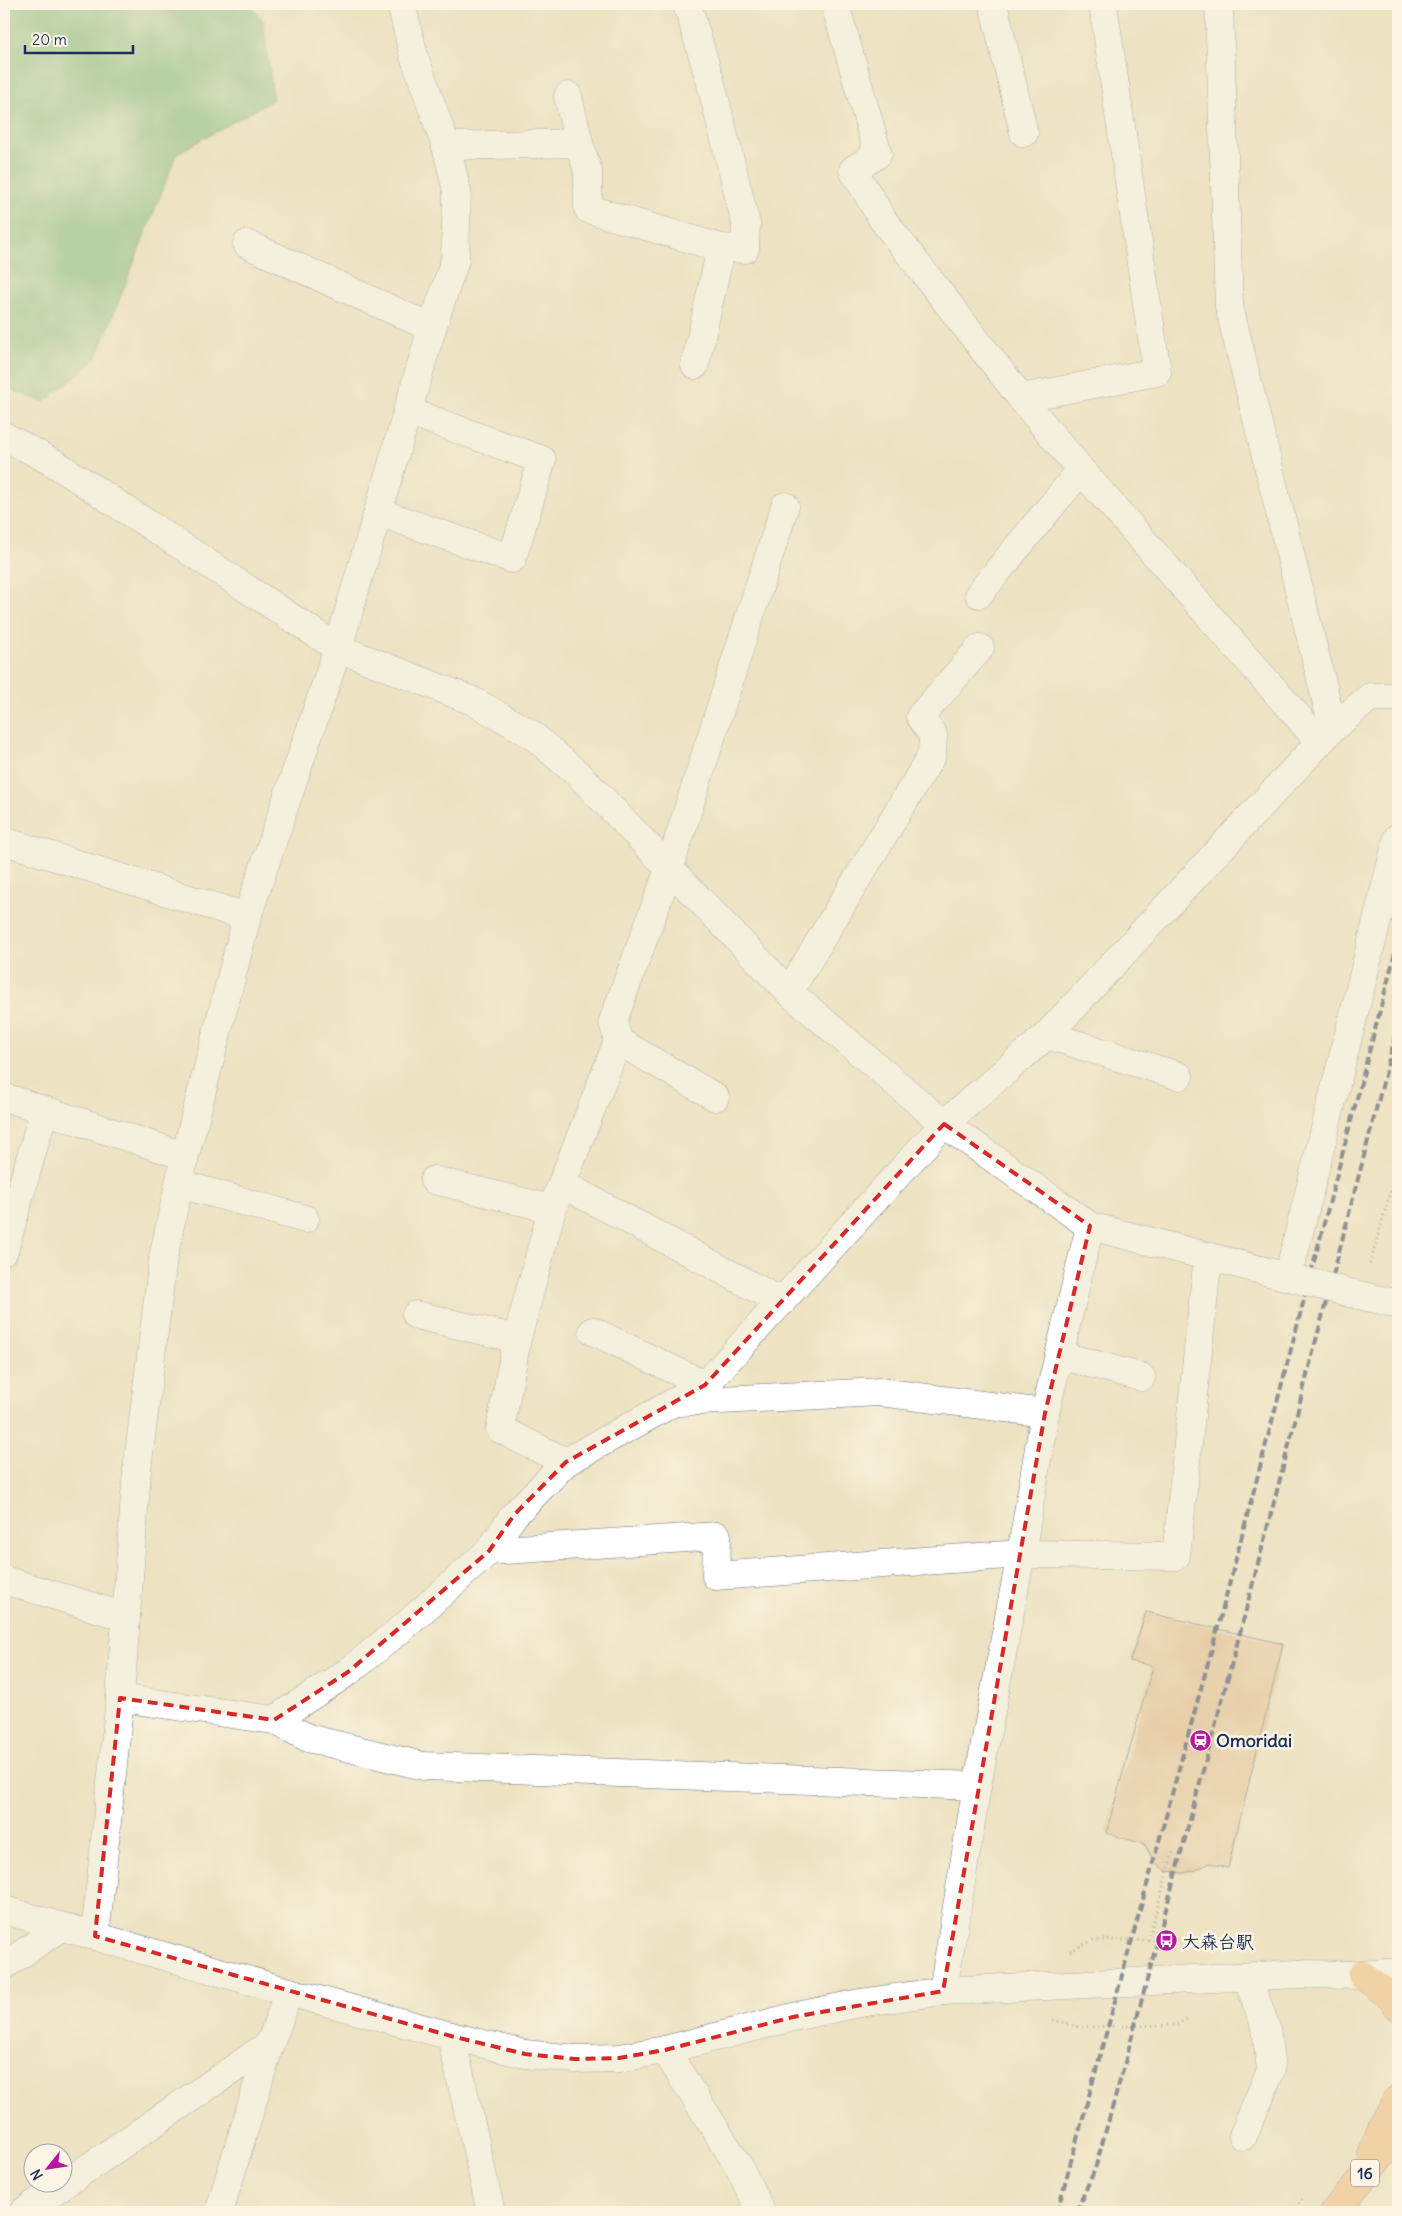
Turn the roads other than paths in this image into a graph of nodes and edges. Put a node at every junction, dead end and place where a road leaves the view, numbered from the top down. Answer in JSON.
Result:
{"nodes":[{"id":1,"x":401,"y":4,"type":"edge"},
{"id":2,"x":687,"y":4,"type":"edge"},
{"id":3,"x":835,"y":4,"type":"edge"},
{"id":4,"x":993,"y":4,"type":"edge"},
{"id":5,"x":1103,"y":4,"type":"edge"},
{"id":6,"x":1219,"y":4,"type":"edge"},
{"id":7,"x":568,"y":96,"type":"dead end"},
{"id":8,"x":1024,"y":133,"type":"dead end"},
{"id":9,"x":579,"y":143,"type":"junction"},
{"id":10,"x":446,"y":146,"type":"junction"},
{"id":11,"x":248,"y":244,"type":"dead end"},
{"id":12,"x":721,"y":248,"type":"junction"},
{"id":13,"x":432,"y":328,"type":"junction"},
{"id":14,"x":695,"y":365,"type":"dead end"},
{"id":15,"x":1021,"y":398,"type":"junction"},
{"id":16,"x":407,"y":411,"type":"junction"},
{"id":17,"x":4,"y":436,"type":"edge"},
{"id":18,"x":1081,"y":470,"type":"junction"},
{"id":19,"x":785,"y":506,"type":"dead end"},
{"id":20,"x":378,"y":512,"type":"junction"},
{"id":21,"x":979,"y":594,"type":"dead end"},
{"id":22,"x":338,"y":648,"type":"junction"},
{"id":23,"x":980,"y":648,"type":"dead end"},
{"id":24,"x":1398,"y":696,"type":"edge"},
{"id":25,"x":1326,"y":735,"type":"junction"},
{"id":26,"x":1398,"y":837,"type":"edge"},
{"id":27,"x":4,"y":841,"type":"edge"},
{"id":28,"x":669,"y":869,"type":"junction"},
{"id":29,"x":247,"y":917,"type":"junction"},
{"id":30,"x":789,"y":992,"type":"junction"},
{"id":31,"x":1047,"y":1035,"type":"junction"},
{"id":32,"x":618,"y":1042,"type":"junction"},
{"id":33,"x":1179,"y":1076,"type":"dead end"},
{"id":34,"x":4,"y":1097,"type":"edge"},
{"id":35,"x":716,"y":1097,"type":"dead end"},
{"id":36,"x":44,"y":1110,"type":"junction"},
{"id":37,"x":944,"y":1124,"type":"junction"},
{"id":38,"x":185,"y":1156,"type":"junction"},
{"id":39,"x":434,"y":1180,"type":"dead end"},
{"id":40,"x":180,"y":1184,"type":"junction"},
{"id":41,"x":562,"y":1184,"type":"junction"},
{"id":42,"x":552,"y":1209,"type":"junction"},
{"id":43,"x":305,"y":1219,"type":"dead end"},
{"id":44,"x":1090,"y":1226,"type":"junction"},
{"id":45,"x":4,"y":1251,"type":"edge"},
{"id":46,"x":1208,"y":1256,"type":"junction"},
{"id":47,"x":1294,"y":1279,"type":"junction"},
{"id":48,"x":782,"y":1302,"type":"junction"},
{"id":49,"x":1398,"y":1304,"type":"edge"},
{"id":50,"x":416,"y":1315,"type":"dead end"},
{"id":51,"x":593,"y":1331,"type":"dead end"},
{"id":52,"x":517,"y":1338,"type":"junction"},
{"id":53,"x":1059,"y":1356,"type":"junction"},
{"id":54,"x":1141,"y":1377,"type":"dead end"},
{"id":55,"x":705,"y":1385,"type":"junction"},
{"id":56,"x":678,"y":1402,"type":"junction"},
{"id":57,"x":1045,"y":1413,"type":"junction"},
{"id":58,"x":566,"y":1462,"type":"junction"},
{"id":59,"x":489,"y":1551,"type":"junction"},
{"id":60,"x":1021,"y":1554,"type":"junction"},
{"id":61,"x":4,"y":1580,"type":"edge"},
{"id":62,"x":126,"y":1617,"type":"junction"},
{"id":63,"x":120,"y":1698,"type":"junction"},
{"id":64,"x":274,"y":1720,"type":"junction"},
{"id":65,"x":977,"y":1786,"type":"junction"},
{"id":66,"x":4,"y":1910,"type":"edge"},
{"id":67,"x":60,"y":1928,"type":"junction"},
{"id":68,"x":94,"y":1936,"type":"junction"},
{"id":69,"x":4,"y":1966,"type":"edge"},
{"id":70,"x":1398,"y":1972,"type":"edge"},
{"id":71,"x":1362,"y":1975,"type":"junction"},
{"id":72,"x":1247,"y":1976,"type":"junction"},
{"id":73,"x":289,"y":1992,"type":"junction"},
{"id":74,"x":943,"y":1992,"type":"junction"},
{"id":75,"x":1398,"y":2007,"type":"edge"},
{"id":76,"x":451,"y":2036,"type":"junction"},
{"id":77,"x":270,"y":2044,"type":"junction"},
{"id":78,"x":665,"y":2050,"type":"junction"},
{"id":79,"x":1398,"y":2100,"type":"edge"},
{"id":80,"x":1398,"y":2135,"type":"edge"},
{"id":81,"x":1243,"y":2136,"type":"dead end"},
{"id":82,"x":1366,"y":2172,"type":"junction"},
{"id":83,"x":23,"y":2212,"type":"edge"},
{"id":84,"x":218,"y":2212,"type":"edge"},
{"id":85,"x":491,"y":2212,"type":"edge"},
{"id":86,"x":761,"y":2212,"type":"edge"},
{"id":87,"x":1334,"y":2212,"type":"edge"}],
"edges":[{"from":1,"to":10,"type":"street"},
{"from":2,"to":12,"type":"street"},
{"from":3,"to":15,"type":"street"},
{"from":4,"to":8,"type":"street"},
{"from":5,"to":15,"type":"street"},
{"from":6,"to":25,"type":"street"},
{"from":7,"to":9,"type":"street"},
{"from":9,"to":10,"type":"street"},
{"from":9,"to":12,"type":"street"},
{"from":10,"to":13,"type":"street"},
{"from":11,"to":13,"type":"street"},
{"from":12,"to":14,"type":"street"},
{"from":13,"to":16,"type":"street"},
{"from":15,"to":18,"type":"street"},
{"from":16,"to":20,"type":"street"},
{"from":16,"to":20,"type":"street"},
{"from":17,"to":22,"type":"street"},
{"from":18,"to":21,"type":"street"},
{"from":18,"to":25,"type":"street"},
{"from":19,"to":28,"type":"street"},
{"from":20,"to":22,"type":"street"},
{"from":22,"to":28,"type":"street"},
{"from":22,"to":29,"type":"street"},
{"from":23,"to":30,"type":"street"},
{"from":24,"to":25,"type":"street"},
{"from":25,"to":31,"type":"street"},
{"from":26,"to":47,"type":"street"},
{"from":27,"to":29,"type":"street"},
{"from":28,"to":30,"type":"street"},
{"from":28,"to":32,"type":"street"},
{"from":29,"to":38,"type":"street"},
{"from":30,"to":37,"type":"street"},
{"from":31,"to":33,"type":"street"},
{"from":31,"to":37,"type":"street"},
{"from":32,"to":35,"type":"street"},
{"from":32,"to":41,"type":"street"},
{"from":34,"to":36,"type":"street"},
{"from":36,"to":38,"type":"street"},
{"from":36,"to":45,"type":"street"},
{"from":37,"to":44,"type":"street"},
{"from":37,"to":48,"type":"street"},
{"from":38,"to":40,"type":"street"},
{"from":39,"to":42,"type":"street"},
{"from":40,"to":43,"type":"street"},
{"from":40,"to":62,"type":"street"},
{"from":41,"to":42,"type":"street"},
{"from":41,"to":48,"type":"street"},
{"from":42,"to":52,"type":"street"},
{"from":44,"to":46,"type":"street"},
{"from":44,"to":53,"type":"street"},
{"from":46,"to":47,"type":"street"},
{"from":46,"to":60,"type":"street"},
{"from":47,"to":49,"type":"street","bridge":true},
{"from":48,"to":55,"type":"street"},
{"from":50,"to":52,"type":"street"},
{"from":51,"to":55,"type":"street"},
{"from":52,"to":58,"type":"street"},
{"from":53,"to":54,"type":"street"},
{"from":53,"to":57,"type":"street"},
{"from":55,"to":56,"type":"street"},
{"from":56,"to":57,"type":"street"},
{"from":56,"to":58,"type":"street"},
{"from":57,"to":60,"type":"street"},
{"from":58,"to":59,"type":"street"},
{"from":59,"to":60,"type":"street"},
{"from":59,"to":64,"type":"street"},
{"from":60,"to":65,"type":"street"},
{"from":61,"to":62,"type":"street"},
{"from":62,"to":63,"type":"street"},
{"from":63,"to":64,"type":"street"},
{"from":63,"to":68,"type":"street"},
{"from":64,"to":65,"type":"street"},
{"from":65,"to":74,"type":"street"},
{"from":66,"to":67,"type":"street"},
{"from":67,"to":68,"type":"street"},
{"from":67,"to":69,"type":"street"},
{"from":68,"to":73,"type":"street"},
{"from":70,"to":71,"type":"street"},
{"from":71,"to":72,"type":"street"},
{"from":71,"to":75,"type":"highway"},
{"from":72,"to":74,"type":"street"},
{"from":72,"to":81,"type":"street"},
{"from":73,"to":76,"type":"street"},
{"from":73,"to":77,"type":"street"},
{"from":74,"to":78,"type":"street"},
{"from":76,"to":78,"type":"street"},
{"from":76,"to":85,"type":"street"},
{"from":77,"to":83,"type":"street"},
{"from":77,"to":84,"type":"street"},
{"from":78,"to":86,"type":"street"},
{"from":79,"to":82,"type":"highway"},
{"from":80,"to":82,"type":"highway","number":"16"},
{"from":82,"to":87,"type":"highway","number":"16"}]}
